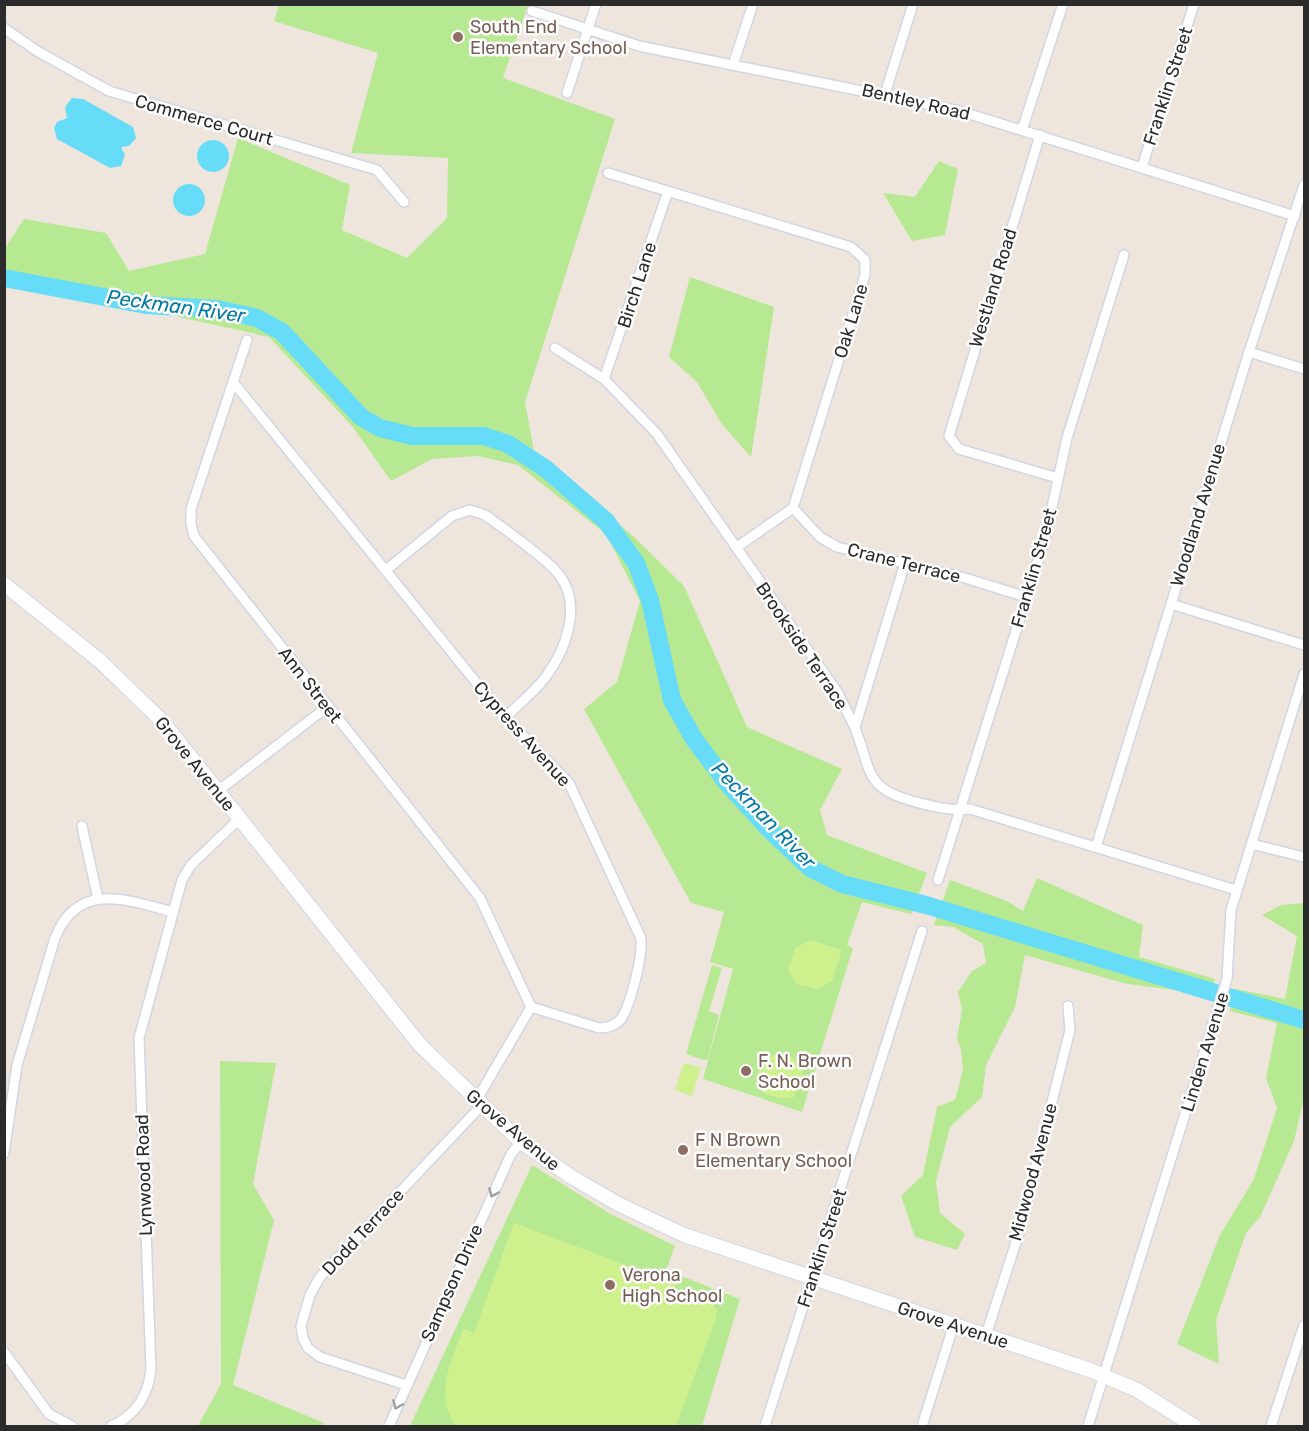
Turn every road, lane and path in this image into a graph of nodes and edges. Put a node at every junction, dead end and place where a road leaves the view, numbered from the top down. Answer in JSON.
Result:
{"nodes":[{"id":1,"x":596,"y":4,"type":"edge"},
{"id":2,"x":753,"y":4,"type":"edge"},
{"id":3,"x":913,"y":4,"type":"edge"},
{"id":4,"x":1063,"y":4,"type":"edge"},
{"id":5,"x":1194,"y":4,"type":"edge"},
{"id":6,"x":531,"y":11,"type":"dead end"},
{"id":7,"x":4,"y":28,"type":"edge"},
{"id":8,"x":588,"y":29,"type":"junction"},
{"id":9,"x":733,"y":65,"type":"junction"},
{"id":10,"x":567,"y":93,"type":"dead end"},
{"id":11,"x":885,"y":94,"type":"junction"},
{"id":12,"x":1022,"y":130,"type":"junction"},
{"id":13,"x":1040,"y":135,"type":"junction"},
{"id":14,"x":1142,"y":167,"type":"junction"},
{"id":15,"x":608,"y":173,"type":"dead end"},
{"id":16,"x":1305,"y":185,"type":"edge"},
{"id":17,"x":668,"y":191,"type":"junction"},
{"id":18,"x":404,"y":202,"type":"dead end"},
{"id":19,"x":1295,"y":216,"type":"junction"},
{"id":20,"x":1124,"y":255,"type":"dead end"},
{"id":21,"x":247,"y":340,"type":"dead end"},
{"id":22,"x":555,"y":348,"type":"dead end"},
{"id":23,"x":1249,"y":352,"type":"junction"},
{"id":24,"x":1305,"y":369,"type":"edge"},
{"id":25,"x":604,"y":379,"type":"junction"},
{"id":26,"x":233,"y":382,"type":"junction"},
{"id":27,"x":1058,"y":478,"type":"junction"},
{"id":28,"x":793,"y":508,"type":"junction"},
{"id":29,"x":736,"y":547,"type":"junction"},
{"id":30,"x":905,"y":563,"type":"junction"},
{"id":31,"x":386,"y":570,"type":"junction"},
{"id":32,"x":4,"y":584,"type":"edge"},
{"id":33,"x":1026,"y":597,"type":"junction"},
{"id":34,"x":1171,"y":604,"type":"junction"},
{"id":35,"x":1305,"y":645,"type":"edge"},
{"id":36,"x":1305,"y":675,"type":"edge"},
{"id":37,"x":1302,"y":694,"type":"edge"},
{"id":38,"x":327,"y":707,"type":"junction"},
{"id":39,"x":505,"y":718,"type":"junction"},
{"id":40,"x":855,"y":727,"type":"junction"},
{"id":41,"x":218,"y":791,"type":"junction"},
{"id":42,"x":960,"y":810,"type":"junction"},
{"id":43,"x":239,"y":819,"type":"junction"},
{"id":44,"x":82,"y":826,"type":"dead end"},
{"id":45,"x":1251,"y":844,"type":"junction"},
{"id":46,"x":1096,"y":847,"type":"junction"},
{"id":47,"x":1305,"y":857,"type":"edge"},
{"id":48,"x":938,"y":880,"type":"dead end"},
{"id":49,"x":1236,"y":890,"type":"junction"},
{"id":50,"x":98,"y":899,"type":"junction"},
{"id":51,"x":173,"y":912,"type":"junction"},
{"id":52,"x":922,"y":932,"type":"dead end"},
{"id":53,"x":1068,"y":1006,"type":"dead end"},
{"id":54,"x":531,"y":1007,"type":"junction"},
{"id":55,"x":478,"y":1103,"type":"junction"},
{"id":56,"x":521,"y":1142,"type":"junction"},
{"id":57,"x":4,"y":1153,"type":"edge"},
{"id":58,"x":812,"y":1279,"type":"junction"},
{"id":59,"x":954,"y":1324,"type":"junction"},
{"id":60,"x":1305,"y":1325,"type":"edge"},
{"id":61,"x":986,"y":1335,"type":"junction"},
{"id":62,"x":4,"y":1352,"type":"edge"},
{"id":63,"x":1104,"y":1376,"type":"junction"},
{"id":64,"x":406,"y":1385,"type":"junction"},
{"id":65,"x":72,"y":1426,"type":"edge"},
{"id":66,"x":111,"y":1426,"type":"edge"},
{"id":67,"x":389,"y":1426,"type":"edge"},
{"id":68,"x":765,"y":1426,"type":"edge"},
{"id":69,"x":922,"y":1426,"type":"edge"},
{"id":70,"x":1088,"y":1426,"type":"edge"},
{"id":71,"x":1194,"y":1426,"type":"edge"},
{"id":72,"x":1271,"y":1426,"type":"edge"}],
"edges":[{"from":1,"to":8,"type":"street"},
{"from":2,"to":9,"type":"street"},
{"from":3,"to":11,"type":"street"},
{"from":4,"to":12,"type":"street"},
{"from":5,"to":14,"type":"street","name":"Franklin Street"},
{"from":6,"to":8,"type":"street","name":"Bentley Road"},
{"from":7,"to":18,"type":"street","name":"Commerce Court"},
{"from":8,"to":9,"type":"street","name":"Bentley Road"},
{"from":8,"to":10,"type":"street"},
{"from":9,"to":11,"type":"street","name":"Bentley Road"},
{"from":11,"to":12,"type":"street","name":"Bentley Road"},
{"from":12,"to":13,"type":"street","name":"Bentley Road"},
{"from":13,"to":14,"type":"street","name":"Bentley Road"},
{"from":13,"to":27,"type":"street","name":"Westland Road"},
{"from":14,"to":19,"type":"street","name":"Bentley Road"},
{"from":15,"to":17,"type":"street","name":"Oak Lane"},
{"from":16,"to":19,"type":"street","name":"Woodland Avenue"},
{"from":17,"to":25,"type":"street","name":"Birch Lane"},
{"from":17,"to":28,"type":"street","name":"Oak Lane"},
{"from":19,"to":23,"type":"street","name":"Woodland Avenue"},
{"from":20,"to":27,"type":"street","name":"Franklin Street"},
{"from":21,"to":26,"type":"street","name":"Ann Street"},
{"from":22,"to":25,"type":"street","name":"Brookside Terrace"},
{"from":23,"to":24,"type":"street"},
{"from":23,"to":34,"type":"street","name":"Woodland Avenue"},
{"from":25,"to":29,"type":"street","name":"Brookside Terrace"},
{"from":26,"to":31,"type":"street","name":"Cypress Avenue"},
{"from":26,"to":38,"type":"street","name":"Ann Street"},
{"from":27,"to":33,"type":"street","name":"Franklin Street"},
{"from":28,"to":29,"type":"street"},
{"from":28,"to":30,"type":"street","name":"Crane Terrace"},
{"from":29,"to":40,"type":"street","name":"Brookside Terrace"},
{"from":30,"to":33,"type":"street","name":"Crane Terrace"},
{"from":30,"to":40,"type":"street"},
{"from":31,"to":39,"type":"street","name":"Cypress Avenue"},
{"from":31,"to":39,"type":"street"},
{"from":32,"to":41,"type":"street","name":"Grove Avenue"},
{"from":33,"to":42,"type":"street","name":"Franklin Street"},
{"from":34,"to":35,"type":"street"},
{"from":34,"to":46,"type":"street","name":"Woodland Avenue"},
{"from":36,"to":37,"type":"street","name":"Linden Avenue"},
{"from":37,"to":45,"type":"street","name":"Linden Avenue"},
{"from":38,"to":41,"type":"street"},
{"from":38,"to":54,"type":"street","name":"Ann Street"},
{"from":39,"to":54,"type":"street","name":"Cypress Avenue"},
{"from":40,"to":42,"type":"street","name":"Brookside Terrace"},
{"from":41,"to":43,"type":"street","name":"Grove Avenue"},
{"from":42,"to":46,"type":"street","name":"Brookside Terrace"},
{"from":42,"to":48,"type":"street","name":"Franklin Street"},
{"from":43,"to":51,"type":"street","name":"Lynwood Road"},
{"from":43,"to":55,"type":"street","name":"Grove Avenue"},
{"from":44,"to":50,"type":"street"},
{"from":45,"to":47,"type":"street"},
{"from":45,"to":49,"type":"street","name":"Linden Avenue"},
{"from":46,"to":49,"type":"street","name":"Brookside Terrace"},
{"from":49,"to":63,"type":"street","name":"Linden Avenue"},
{"from":50,"to":51,"type":"street"},
{"from":50,"to":57,"type":"street"},
{"from":51,"to":66,"type":"street","name":"Lynwood Road"},
{"from":52,"to":58,"type":"street","name":"Franklin Street"},
{"from":53,"to":61,"type":"street","name":"Midwood Avenue"},
{"from":54,"to":55,"type":"street"},
{"from":55,"to":56,"type":"street","name":"Grove Avenue"},
{"from":55,"to":64,"type":"street","name":"Dodd Terrace"},
{"from":56,"to":58,"type":"street","name":"Grove Avenue"},
{"from":56,"to":64,"type":"street","name":"Sampson Drive","one_way":true},
{"from":58,"to":59,"type":"street","name":"Grove Avenue"},
{"from":58,"to":68,"type":"street","name":"Franklin Street"},
{"from":59,"to":61,"type":"street","name":"Grove Avenue"},
{"from":59,"to":69,"type":"street"},
{"from":60,"to":72,"type":"street"},
{"from":61,"to":63,"type":"street","name":"Grove Avenue"},
{"from":62,"to":65,"type":"street"},
{"from":63,"to":70,"type":"street","name":"Linden Avenue"},
{"from":63,"to":71,"type":"street","name":"Grove Avenue"},
{"from":64,"to":67,"type":"street","name":"Sampson Drive","one_way":true}]}
